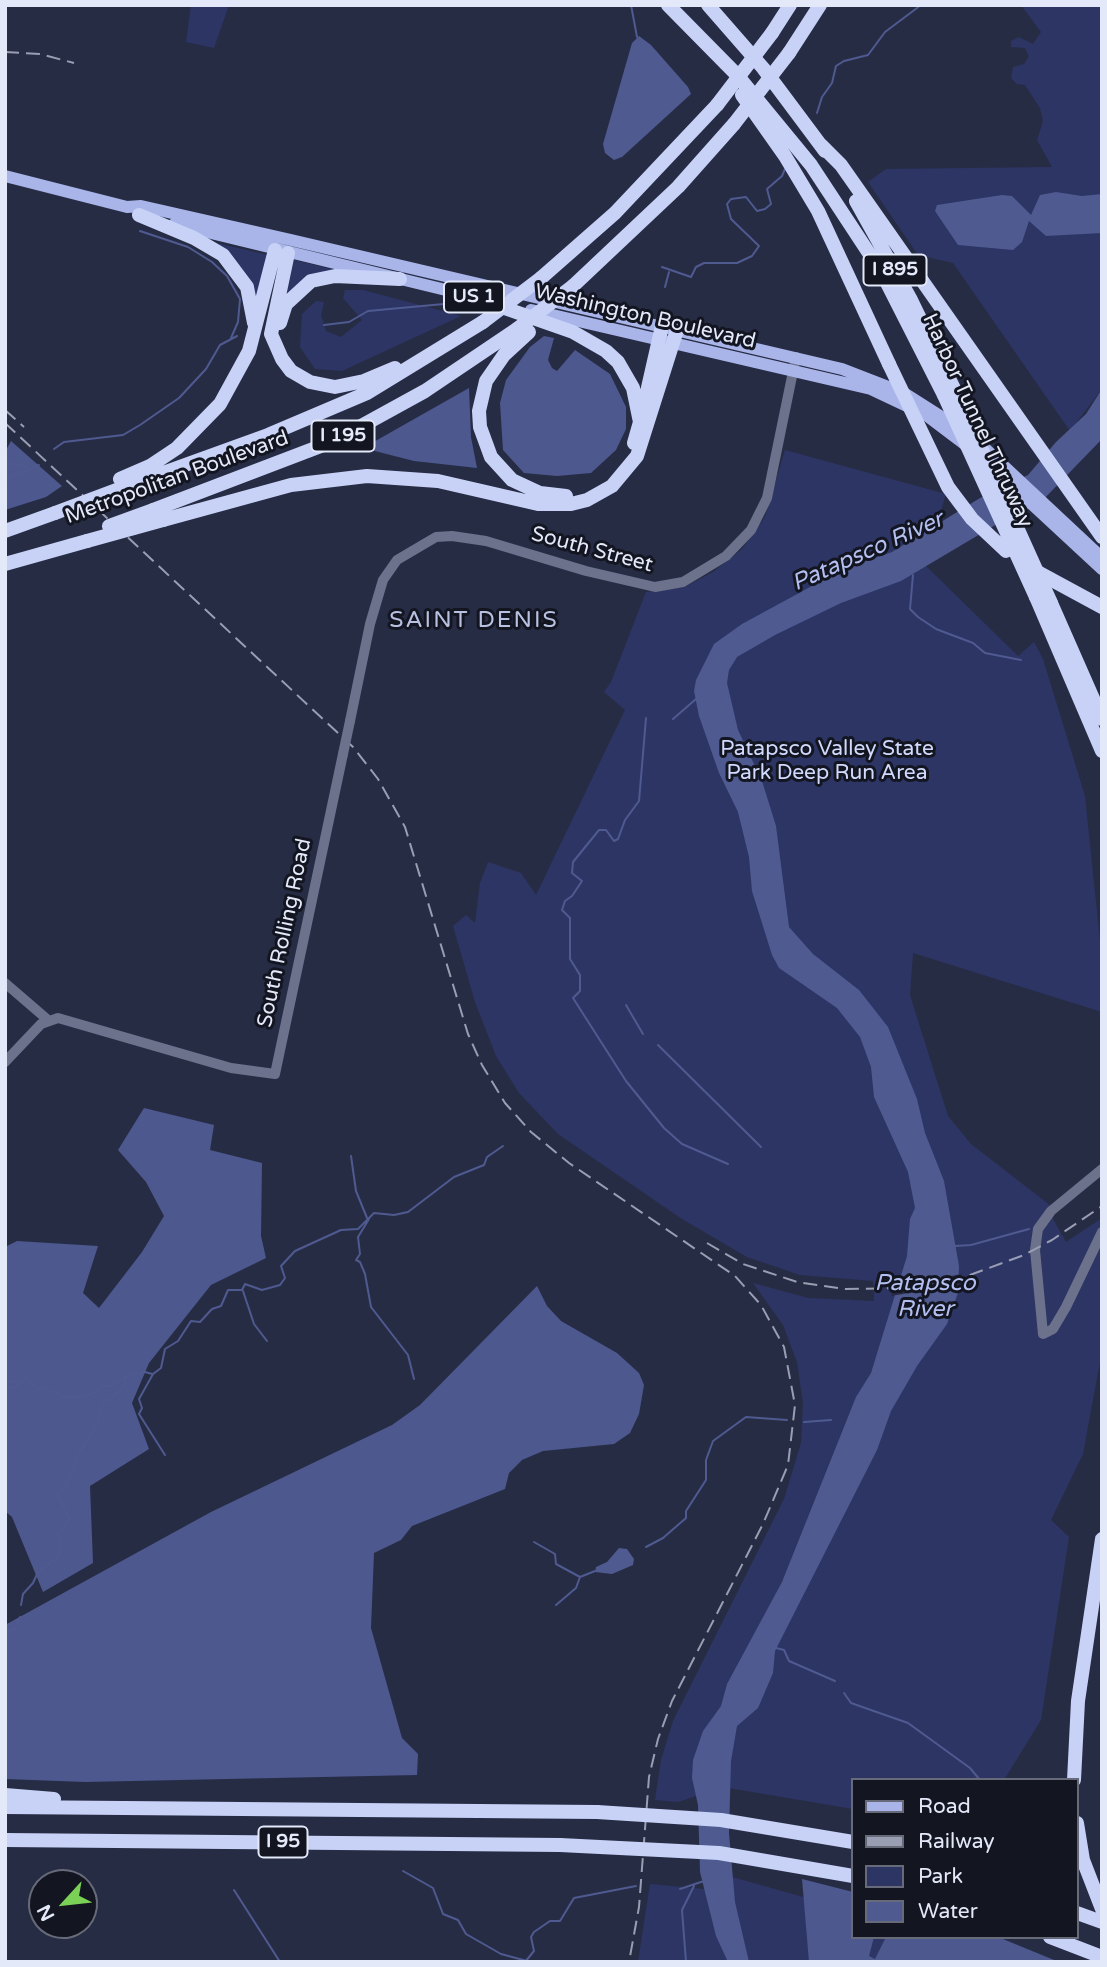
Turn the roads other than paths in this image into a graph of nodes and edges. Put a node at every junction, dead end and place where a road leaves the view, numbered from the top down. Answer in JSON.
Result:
{"nodes":[{"id":1,"x":662,"y":5,"type":"edge"},
{"id":2,"x":668,"y":5,"type":"edge"},
{"id":3,"x":708,"y":5,"type":"edge"},
{"id":4,"x":790,"y":5,"type":"edge"},
{"id":5,"x":820,"y":5,"type":"edge"},
{"id":6,"x":821,"y":145,"type":"junction"},
{"id":7,"x":5,"y":176,"type":"edge"},
{"id":8,"x":127,"y":206,"type":"junction"},
{"id":9,"x":139,"y":215,"type":"junction"},
{"id":10,"x":283,"y":245,"type":"junction"},
{"id":11,"x":400,"y":279,"type":"junction"},
{"id":12,"x":473,"y":297,"type":"junction"},
{"id":13,"x":483,"y":322,"type":"junction"},
{"id":14,"x":523,"y":330,"type":"junction"},
{"id":15,"x":668,"y":335,"type":"junction"},
{"id":16,"x":253,"y":338,"type":"junction"},
{"id":17,"x":282,"y":359,"type":"junction"},
{"id":18,"x":795,"y":364,"type":"junction"},
{"id":19,"x":640,"y":422,"type":"junction"},
{"id":20,"x":123,"y":482,"type":"junction"},
{"id":21,"x":52,"y":509,"type":"junction"},
{"id":22,"x":1048,"y":513,"type":"junction"},
{"id":23,"x":158,"y":515,"type":"junction"},
{"id":24,"x":5,"y":523,"type":"edge"},
{"id":25,"x":5,"y":531,"type":"edge"},
{"id":26,"x":436,"y":537,"type":"joint"},
{"id":27,"x":1102,"y":537,"type":"edge"},
{"id":28,"x":1102,"y":558,"type":"edge"},
{"id":29,"x":5,"y":564,"type":"edge"},
{"id":30,"x":1102,"y":569,"type":"edge"},
{"id":31,"x":1102,"y":607,"type":"edge"},
{"id":32,"x":1102,"y":719,"type":"edge"},
{"id":33,"x":1102,"y":751,"type":"edge"},
{"id":34,"x":5,"y":983,"type":"edge"},
{"id":35,"x":48,"y":1020,"type":"junction"},
{"id":36,"x":5,"y":1062,"type":"edge"},
{"id":37,"x":1102,"y":1168,"type":"edge"},
{"id":38,"x":1102,"y":1232,"type":"edge"},
{"id":39,"x":1102,"y":1539,"type":"edge"},
{"id":40,"x":1074,"y":1778,"type":"edge"},
{"id":41,"x":5,"y":1795,"type":"edge"},
{"id":42,"x":5,"y":1807,"type":"edge"},
{"id":43,"x":149,"y":1808,"type":"junction"},
{"id":44,"x":1079,"y":1832,"type":"edge"},
{"id":45,"x":5,"y":1840,"type":"edge"},
{"id":46,"x":852,"y":1842,"type":"edge"},
{"id":47,"x":852,"y":1876,"type":"edge"},
{"id":48,"x":1102,"y":1909,"type":"edge"},
{"id":49,"x":1079,"y":1914,"type":"edge"},
{"id":50,"x":1102,"y":1922,"type":"edge"},
{"id":51,"x":1055,"y":1939,"type":"edge"},
{"id":52,"x":1102,"y":1957,"type":"edge"}],
"edges":[{"from":1,"to":31,"type":"highway","bridge":true},
{"from":2,"to":33,"type":"highway","name":"Harbor Tunnel Thruway","number":"I 895","bridge":true},
{"from":3,"to":6,"type":"highway","name":"Harbor Tunnel Thruway","number":"I 895"},
{"from":4,"to":13,"type":"highway","name":"Metropolitan Boulevard","number":"I 195","bridge":true},
{"from":5,"to":14,"type":"highway","name":"Metropolitan Boulevard","number":"I 195","bridge":true},
{"from":6,"to":27,"type":"highway"},
{"from":6,"to":32,"type":"highway","name":"Harbor Tunnel Thruway","number":"I 895","bridge":true},
{"from":7,"to":8,"type":"main road","name":"Washington Boulevard","number":"US 1"},
{"from":8,"to":9,"type":"main road","name":"Washington Boulevard","number":"US 1"},
{"from":8,"to":10,"type":"main road","name":"Washington Boulevard","number":"US 1"},
{"from":9,"to":10,"type":"main road","name":"Washington Boulevard","number":"US 1"},
{"from":9,"to":16,"type":"highway"},
{"from":10,"to":11,"type":"main road","name":"Washington Boulevard","number":"US 1"},
{"from":10,"to":15,"type":"main road","name":"Washington Boulevard","number":"US 1"},
{"from":10,"to":16,"type":"highway"},
{"from":10,"to":17,"type":"highway"},
{"from":11,"to":12,"type":"main road","name":"Washington Boulevard","number":"US 1"},
{"from":11,"to":17,"type":"highway"},
{"from":12,"to":15,"type":"main road","name":"Washington Boulevard","number":"US 1"},
{"from":12,"to":19,"type":"highway"},
{"from":13,"to":17,"type":"highway"},
{"from":13,"to":20,"type":"highway","name":"Metropolitan Boulevard","number":"I 195"},
{"from":14,"to":19,"type":"highway"},
{"from":14,"to":23,"type":"highway","name":"Metropolitan Boulevard","number":"I 195"},
{"from":15,"to":18,"type":"main road","name":"Washington Boulevard","number":"US 1"},
{"from":15,"to":19,"type":"highway"},
{"from":15,"to":23,"type":"highway"},
{"from":16,"to":20,"type":"highway"},
{"from":18,"to":22,"type":"main road","name":"Washington Boulevard","number":"US 1"},
{"from":18,"to":26,"type":"street","name":"South Street"},
{"from":20,"to":21,"type":"highway","name":"Metropolitan Boulevard","number":"I 195","bridge":true},
{"from":21,"to":24,"type":"highway"},
{"from":21,"to":25,"type":"highway","name":"Metropolitan Boulevard","number":"I 195"},
{"from":22,"to":28,"type":"main road","name":"Washington Boulevard","number":"US 1"},
{"from":22,"to":30,"type":"main road","name":"Washington Boulevard","number":"US 1"},
{"from":23,"to":29,"type":"highway","name":"Metropolitan Boulevard","number":"I 195","bridge":true},
{"from":26,"to":35,"type":"street","name":"South Rolling Road","bridge":true},
{"from":34,"to":35,"type":"street"},
{"from":35,"to":36,"type":"street"},
{"from":37,"to":38,"type":"street"},
{"from":39,"to":40,"type":"highway"},
{"from":41,"to":43,"type":"highway"},
{"from":42,"to":43,"type":"highway","number":"I 95"},
{"from":43,"to":46,"type":"highway","number":"I 95","bridge":true},
{"from":44,"to":48,"type":"highway"},
{"from":45,"to":47,"type":"highway","number":"I 95","bridge":true},
{"from":49,"to":50,"type":"highway"},
{"from":51,"to":52,"type":"highway"}]}
